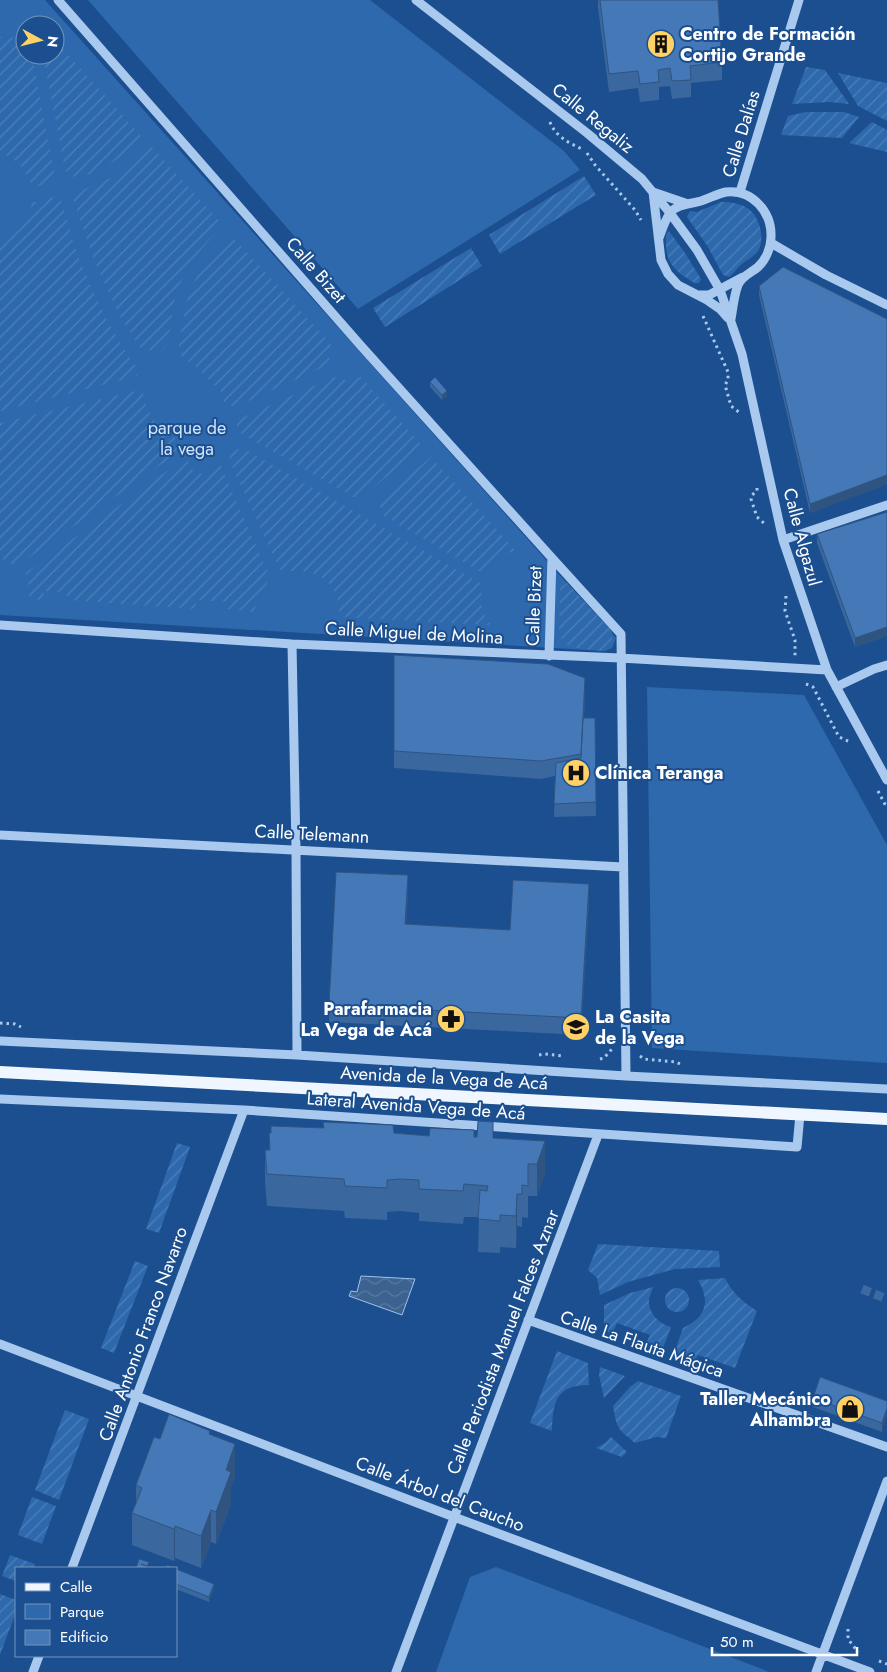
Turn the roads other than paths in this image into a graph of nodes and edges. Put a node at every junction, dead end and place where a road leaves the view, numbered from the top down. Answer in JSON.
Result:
{"nodes":[{"id":1,"x":58,"y":0,"type":"edge"},
{"id":2,"x":416,"y":0,"type":"edge"},
{"id":3,"x":799,"y":0,"type":"edge"},
{"id":4,"x":653,"y":192,"type":"junction"},
{"id":5,"x":740,"y":192,"type":"junction"},
{"id":6,"x":690,"y":204,"type":"junction"},
{"id":7,"x":670,"y":213,"type":"junction"},
{"id":8,"x":659,"y":238,"type":"junction"},
{"id":9,"x":771,"y":243,"type":"junction"},
{"id":10,"x":744,"y":276,"type":"junction"},
{"id":11,"x":720,"y":290,"type":"junction"},
{"id":12,"x":698,"y":295,"type":"junction"},
{"id":13,"x":887,"y":305,"type":"edge"},
{"id":14,"x":731,"y":321,"type":"junction"},
{"id":15,"x":887,"y":505,"type":"edge"},
{"id":16,"x":783,"y":540,"type":"junction"},
{"id":17,"x":552,"y":558,"type":"junction"},
{"id":18,"x":0,"y":625,"type":"edge"},
{"id":19,"x":292,"y":644,"type":"junction"},
{"id":20,"x":549,"y":656,"type":"junction"},
{"id":21,"x":620,"y":658,"type":"junction"},
{"id":22,"x":887,"y":665,"type":"edge"},
{"id":23,"x":826,"y":670,"type":"junction"},
{"id":24,"x":836,"y":687,"type":"junction"},
{"id":25,"x":887,"y":780,"type":"edge"},
{"id":26,"x":0,"y":835,"type":"edge"},
{"id":27,"x":296,"y":849,"type":"junction"},
{"id":28,"x":623,"y":868,"type":"junction"},
{"id":29,"x":0,"y":1041,"type":"edge"},
{"id":30,"x":297,"y":1055,"type":"junction"},
{"id":31,"x":0,"y":1072,"type":"edge"},
{"id":32,"x":626,"y":1076,"type":"junction"},
{"id":33,"x":887,"y":1090,"type":"edge"},
{"id":34,"x":0,"y":1099,"type":"edge"},
{"id":35,"x":244,"y":1110,"type":"junction"},
{"id":36,"x":800,"y":1114,"type":"junction"},
{"id":37,"x":887,"y":1119,"type":"edge"},
{"id":38,"x":598,"y":1135,"type":"junction"},
{"id":39,"x":528,"y":1320,"type":"junction"},
{"id":40,"x":0,"y":1344,"type":"edge"},
{"id":41,"x":137,"y":1396,"type":"junction"},
{"id":42,"x":887,"y":1447,"type":"edge"},
{"id":43,"x":887,"y":1481,"type":"edge"},
{"id":44,"x":454,"y":1516,"type":"junction"},
{"id":45,"x":72,"y":1567,"type":"edge"},
{"id":46,"x":823,"y":1653,"type":"junction"},
{"id":47,"x":39,"y":1657,"type":"edge"},
{"id":48,"x":33,"y":1672,"type":"edge"},
{"id":49,"x":396,"y":1672,"type":"edge"},
{"id":50,"x":816,"y":1672,"type":"edge"},
{"id":51,"x":870,"y":1672,"type":"edge"}],
"edges":[{"from":1,"to":17,"type":"street","name":"Calle Bizet"},
{"from":2,"to":4,"type":"street","name":"Calle Regaliz"},
{"from":3,"to":5,"type":"street","name":"Calle Dalías"},
{"from":4,"to":6,"type":"street"},
{"from":4,"to":7,"type":"street","name":"Calle Regaliz"},
{"from":4,"to":8,"type":"street"},
{"from":5,"to":6,"type":"street"},
{"from":5,"to":9,"type":"street"},
{"from":6,"to":7,"type":"street"},
{"from":7,"to":8,"type":"street"},
{"from":7,"to":11,"type":"street","name":"Calle Regaliz"},
{"from":8,"to":12,"type":"street"},
{"from":9,"to":10,"type":"street"},
{"from":9,"to":13,"type":"street"},
{"from":10,"to":11,"type":"street"},
{"from":10,"to":14,"type":"street"},
{"from":11,"to":12,"type":"street"},
{"from":11,"to":14,"type":"street","name":"Calle Algazul"},
{"from":12,"to":14,"type":"street"},
{"from":14,"to":16,"type":"street","name":"Calle Algazul"},
{"from":15,"to":16,"type":"street"},
{"from":16,"to":23,"type":"street","name":"Calle Algazul"},
{"from":17,"to":20,"type":"street","name":"Calle Bizet"},
{"from":17,"to":21,"type":"street","name":"Calle Bizet"},
{"from":18,"to":19,"type":"street","name":"Calle Miguel de Molina"},
{"from":19,"to":20,"type":"street","name":"Calle Miguel de Molina"},
{"from":19,"to":27,"type":"street"},
{"from":20,"to":21,"type":"street","name":"Calle Miguel de Molina"},
{"from":21,"to":23,"type":"street","name":"Calle Miguel de Molina"},
{"from":21,"to":28,"type":"street","name":"Calle Bizet"},
{"from":22,"to":24,"type":"street"},
{"from":23,"to":24,"type":"street","name":"Calle Algazul"},
{"from":24,"to":25,"type":"street","name":"Calle Algazul"},
{"from":26,"to":27,"type":"street","name":"Calle Telemann"},
{"from":27,"to":28,"type":"street","name":"Calle Telemann"},
{"from":27,"to":30,"type":"street"},
{"from":28,"to":32,"type":"street","name":"Calle Bizet"},
{"from":29,"to":30,"type":"street"},
{"from":30,"to":32,"type":"street"},
{"from":31,"to":36,"type":"main road","name":"Avenida de la Vega de Acá"},
{"from":32,"to":33,"type":"street"},
{"from":34,"to":35,"type":"street","name":"Lateral Avenida Vega de Acá"},
{"from":35,"to":38,"type":"street","name":"Lateral Avenida Vega de Acá"},
{"from":35,"to":41,"type":"street","name":"Calle Antonio Franco Navarro"},
{"from":36,"to":37,"type":"main road","name":"Avenida de la Vega de Acá"},
{"from":36,"to":38,"type":"street","name":"Lateral Avenida Vega de Acá"},
{"from":38,"to":39,"type":"street","name":"Calle Periodista Manuel Falces Aznar"},
{"from":39,"to":42,"type":"street","name":"Calle La Flauta Mágica"},
{"from":39,"to":44,"type":"street","name":"Calle Periodista Manuel Falces Aznar"},
{"from":40,"to":41,"type":"street","name":"Calle Árbol del Caucho"},
{"from":41,"to":44,"type":"street","name":"Calle Árbol del Caucho"},
{"from":41,"to":45,"type":"street","name":"Calle Antonio Franco Navarro"},
{"from":43,"to":46,"type":"street"},
{"from":44,"to":46,"type":"street","name":"Calle Árbol del Caucho"},
{"from":44,"to":49,"type":"street","name":"Calle Periodista Manuel Falces Aznar"},
{"from":46,"to":50,"type":"street"},
{"from":46,"to":51,"type":"street","name":"Calle Árbol del Caucho"},
{"from":47,"to":48,"type":"street"}]}
